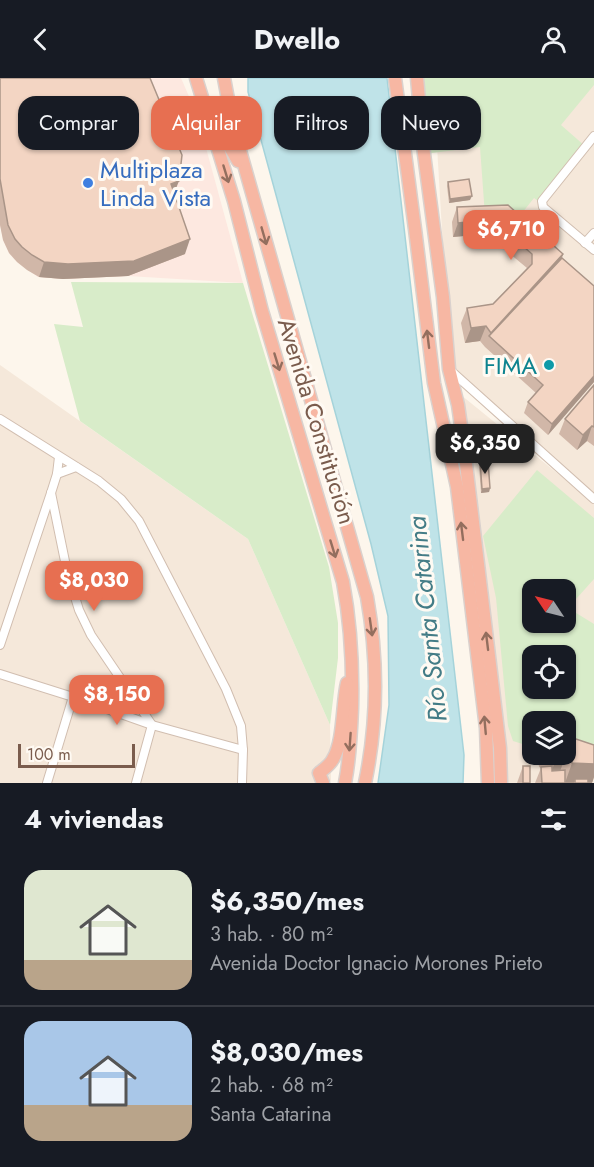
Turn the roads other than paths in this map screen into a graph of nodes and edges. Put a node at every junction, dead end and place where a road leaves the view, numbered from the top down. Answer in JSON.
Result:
{"nodes":[{"id":1,"x":224,"y":78,"type":"edge"},
{"id":2,"x":395,"y":78,"type":"edge"},
{"id":3,"x":417,"y":78,"type":"edge"},
{"id":4,"x":196,"y":80,"type":"edge"},
{"id":5,"x":202,"y":96,"type":"edge"},
{"id":6,"x":594,"y":136,"type":"edge"},
{"id":7,"x":218,"y":150,"type":"edge"},
{"id":8,"x":232,"y":150,"type":"edge"},
{"id":9,"x":248,"y":179,"type":"junction"},
{"id":10,"x":594,"y":233,"type":"edge"},
{"id":11,"x":585,"y":243,"type":"junction"},
{"id":12,"x":594,"y":250,"type":"edge"},
{"id":13,"x":449,"y":369,"type":"junction"},
{"id":14,"x":0,"y":419,"type":"edge"},
{"id":15,"x":59,"y":457,"type":"junction"},
{"id":16,"x":76,"y":467,"type":"junction"},
{"id":17,"x":57,"y":474,"type":"junction"},
{"id":18,"x":51,"y":493,"type":"junction"},
{"id":19,"x":594,"y":499,"type":"edge"},
{"id":20,"x":0,"y":645,"type":"edge"},
{"id":21,"x":352,"y":661,"type":"junction"},
{"id":22,"x":0,"y":674,"type":"edge"},
{"id":23,"x":73,"y":697,"type":"junction"},
{"id":24,"x":152,"y":725,"type":"junction"},
{"id":25,"x":243,"y":750,"type":"junction"},
{"id":26,"x":47,"y":783,"type":"edge"},
{"id":27,"x":136,"y":783,"type":"edge"},
{"id":28,"x":242,"y":783,"type":"edge"},
{"id":29,"x":323,"y":783,"type":"edge"},
{"id":30,"x":345,"y":783,"type":"edge"},
{"id":31,"x":365,"y":783,"type":"edge"},
{"id":32,"x":488,"y":783,"type":"edge"},
{"id":33,"x":501,"y":783,"type":"edge"}],
"edges":[{"from":1,"to":9,"type":"highway","name":"Avenida Constitución"},
{"from":32,"to":2,"type":"highway","one_way":true},
{"from":3,"to":13,"type":"highway"},
{"from":4,"to":5,"type":"highway","name":"Avenida Constitución"},
{"from":6,"to":11,"type":"street"},
{"from":7,"to":21,"type":"highway","name":"Avenida Constitución","one_way":true},
{"from":8,"to":9,"type":"highway"},
{"from":9,"to":31,"type":"highway","name":"Avenida Constitución","one_way":true},
{"from":10,"to":11,"type":"street"},
{"from":11,"to":12,"type":"street"},
{"from":13,"to":19,"type":"street"},
{"from":33,"to":13,"type":"highway","one_way":true},
{"from":14,"to":15,"type":"street"},
{"from":15,"to":16,"type":"street"},
{"from":15,"to":17,"type":"street"},
{"from":16,"to":17,"type":"street"},
{"from":16,"to":25,"type":"street"},
{"from":17,"to":18,"type":"street"},
{"from":18,"to":20,"type":"street"},
{"from":18,"to":24,"type":"street"},
{"from":21,"to":29,"type":"highway"},
{"from":21,"to":30,"type":"highway","name":"Avenida Constitución","one_way":true},
{"from":22,"to":23,"type":"street"},
{"from":23,"to":24,"type":"street"},
{"from":23,"to":26,"type":"street"},
{"from":24,"to":25,"type":"street"},
{"from":24,"to":27,"type":"street"},
{"from":25,"to":28,"type":"street"}]}
